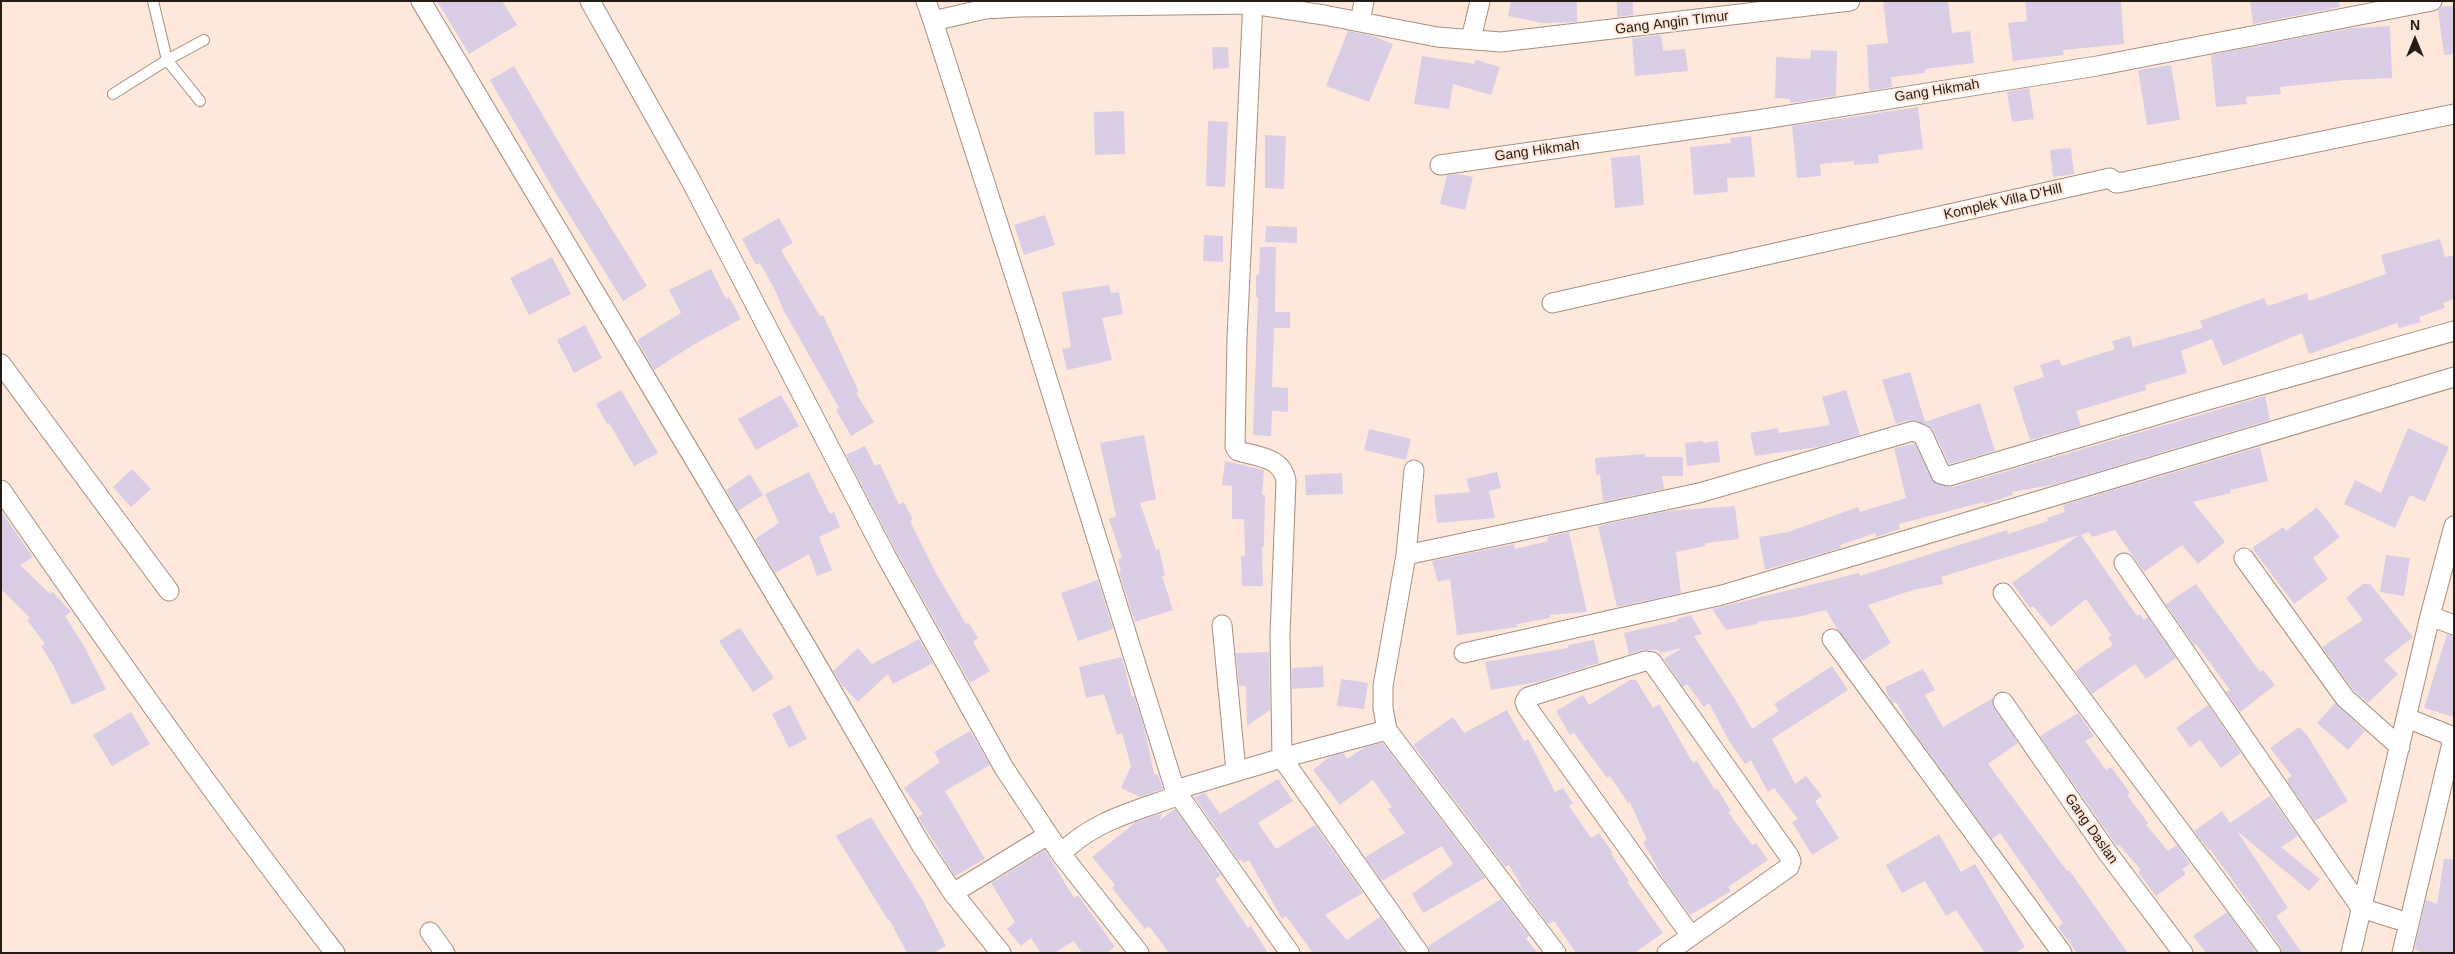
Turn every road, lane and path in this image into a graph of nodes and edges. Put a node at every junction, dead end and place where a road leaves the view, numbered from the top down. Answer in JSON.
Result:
{"nodes":[{"id":1,"x":153,"y":1,"type":"edge"},
{"id":2,"x":421,"y":1,"type":"edge"},
{"id":3,"x":590,"y":1,"type":"edge"},
{"id":4,"x":926,"y":1,"type":"edge"},
{"id":5,"x":1364,"y":1,"type":"edge"},
{"id":6,"x":1480,"y":1,"type":"edge"},
{"id":7,"x":1850,"y":1,"type":"edge"},
{"id":8,"x":2432,"y":1,"type":"edge"},
{"id":9,"x":1252,"y":3,"type":"edge"},
{"id":10,"x":933,"y":22,"type":"junction"},
{"id":11,"x":1360,"y":22,"type":"junction"},
{"id":12,"x":1471,"y":39,"type":"junction"},
{"id":13,"x":204,"y":40,"type":"dead end"},
{"id":14,"x":167,"y":60,"type":"junction"},
{"id":15,"x":113,"y":94,"type":"dead end"},
{"id":16,"x":200,"y":101,"type":"dead end"},
{"id":17,"x":2454,"y":114,"type":"edge"},
{"id":18,"x":1440,"y":165,"type":"dead end"},
{"id":19,"x":1552,"y":303,"type":"dead end"},
{"id":20,"x":2454,"y":331,"type":"edge"},
{"id":21,"x":1,"y":364,"type":"edge"},
{"id":22,"x":2454,"y":378,"type":"edge"},
{"id":23,"x":1414,"y":470,"type":"dead end"},
{"id":24,"x":1,"y":490,"type":"edge"},
{"id":25,"x":2454,"y":526,"type":"edge"},
{"id":26,"x":1406,"y":554,"type":"junction"},
{"id":27,"x":2244,"y":558,"type":"dead end"},
{"id":28,"x":2124,"y":563,"type":"dead end"},
{"id":29,"x":169,"y":590,"type":"dead end"},
{"id":30,"x":2003,"y":593,"type":"dead end"},
{"id":31,"x":2430,"y":616,"type":"junction"},
{"id":32,"x":1222,"y":625,"type":"dead end"},
{"id":33,"x":2454,"y":625,"type":"edge"},
{"id":34,"x":1832,"y":640,"type":"dead end"},
{"id":35,"x":1464,"y":653,"type":"dead end"},
{"id":36,"x":2003,"y":702,"type":"dead end"},
{"id":37,"x":2407,"y":718,"type":"junction"},
{"id":38,"x":1387,"y":730,"type":"junction"},
{"id":39,"x":2400,"y":747,"type":"junction"},
{"id":40,"x":1282,"y":758,"type":"junction"},
{"id":41,"x":1236,"y":771,"type":"junction"},
{"id":42,"x":1176,"y":793,"type":"junction"},
{"id":43,"x":1048,"y":835,"type":"junction"},
{"id":44,"x":1061,"y":854,"type":"junction"},
{"id":45,"x":952,"y":893,"type":"junction"},
{"id":46,"x":2361,"y":908,"type":"junction"},
{"id":47,"x":2409,"y":923,"type":"junction"},
{"id":48,"x":430,"y":932,"type":"dead end"},
{"id":49,"x":1691,"y":936,"type":"junction"},
{"id":50,"x":335,"y":953,"type":"edge"},
{"id":51,"x":445,"y":953,"type":"edge"},
{"id":52,"x":1001,"y":953,"type":"edge"},
{"id":53,"x":1138,"y":953,"type":"edge"},
{"id":54,"x":1290,"y":953,"type":"edge"},
{"id":55,"x":1419,"y":953,"type":"edge"},
{"id":56,"x":1556,"y":953,"type":"edge"},
{"id":57,"x":1667,"y":953,"type":"edge"},
{"id":58,"x":2062,"y":953,"type":"edge"},
{"id":59,"x":2183,"y":953,"type":"edge"},
{"id":60,"x":2271,"y":953,"type":"edge"},
{"id":61,"x":2351,"y":953,"type":"edge"},
{"id":62,"x":2402,"y":953,"type":"edge"}],
"edges":[{"from":1,"to":14,"type":"lane"},
{"from":2,"to":45,"type":"street"},
{"from":3,"to":43,"type":"street"},
{"from":4,"to":10,"type":"street"},
{"from":5,"to":11,"type":"street"},
{"from":6,"to":12,"type":"street"},
{"from":7,"to":12,"type":"street","name":"Gang Angin TImur"},
{"from":8,"to":18,"type":"street","name":"Gang Hikmah"},
{"from":9,"to":10,"type":"street","name":"Gang Angin TImur"},
{"from":9,"to":11,"type":"street","name":"Gang Angin TImur"},
{"from":9,"to":40,"type":"street"},
{"from":10,"to":42,"type":"street"},
{"from":11,"to":12,"type":"street","name":"Gang Angin TImur"},
{"from":13,"to":14,"type":"lane"},
{"from":14,"to":15,"type":"lane"},
{"from":14,"to":16,"type":"lane"},
{"from":17,"to":19,"type":"street","name":"Komplek Villa D'Hill"},
{"from":20,"to":26,"type":"street"},
{"from":21,"to":29,"type":"street"},
{"from":22,"to":35,"type":"street"},
{"from":23,"to":26,"type":"street"},
{"from":24,"to":50,"type":"street"},
{"from":25,"to":31,"type":"street"},
{"from":26,"to":38,"type":"street"},
{"from":27,"to":39,"type":"street"},
{"from":28,"to":46,"type":"street"},
{"from":30,"to":60,"type":"street"},
{"from":31,"to":33,"type":"street"},
{"from":31,"to":37,"type":"street"},
{"from":32,"to":41,"type":"street"},
{"from":34,"to":58,"type":"street"},
{"from":36,"to":59,"type":"street","name":"Gang Daslan"},
{"from":37,"to":39,"type":"street"},
{"from":37,"to":47,"type":"street"},
{"from":38,"to":40,"type":"street"},
{"from":38,"to":56,"type":"street"},
{"from":39,"to":46,"type":"street"},
{"from":40,"to":41,"type":"street"},
{"from":40,"to":55,"type":"street"},
{"from":41,"to":42,"type":"street"},
{"from":42,"to":44,"type":"street"},
{"from":42,"to":54,"type":"street"},
{"from":43,"to":44,"type":"street"},
{"from":43,"to":45,"type":"street"},
{"from":44,"to":53,"type":"street"},
{"from":45,"to":52,"type":"street"},
{"from":46,"to":47,"type":"street"},
{"from":46,"to":61,"type":"street"},
{"from":47,"to":62,"type":"street"},
{"from":48,"to":51,"type":"street"},
{"from":49,"to":49,"type":"street"},
{"from":49,"to":57,"type":"street"}]}
